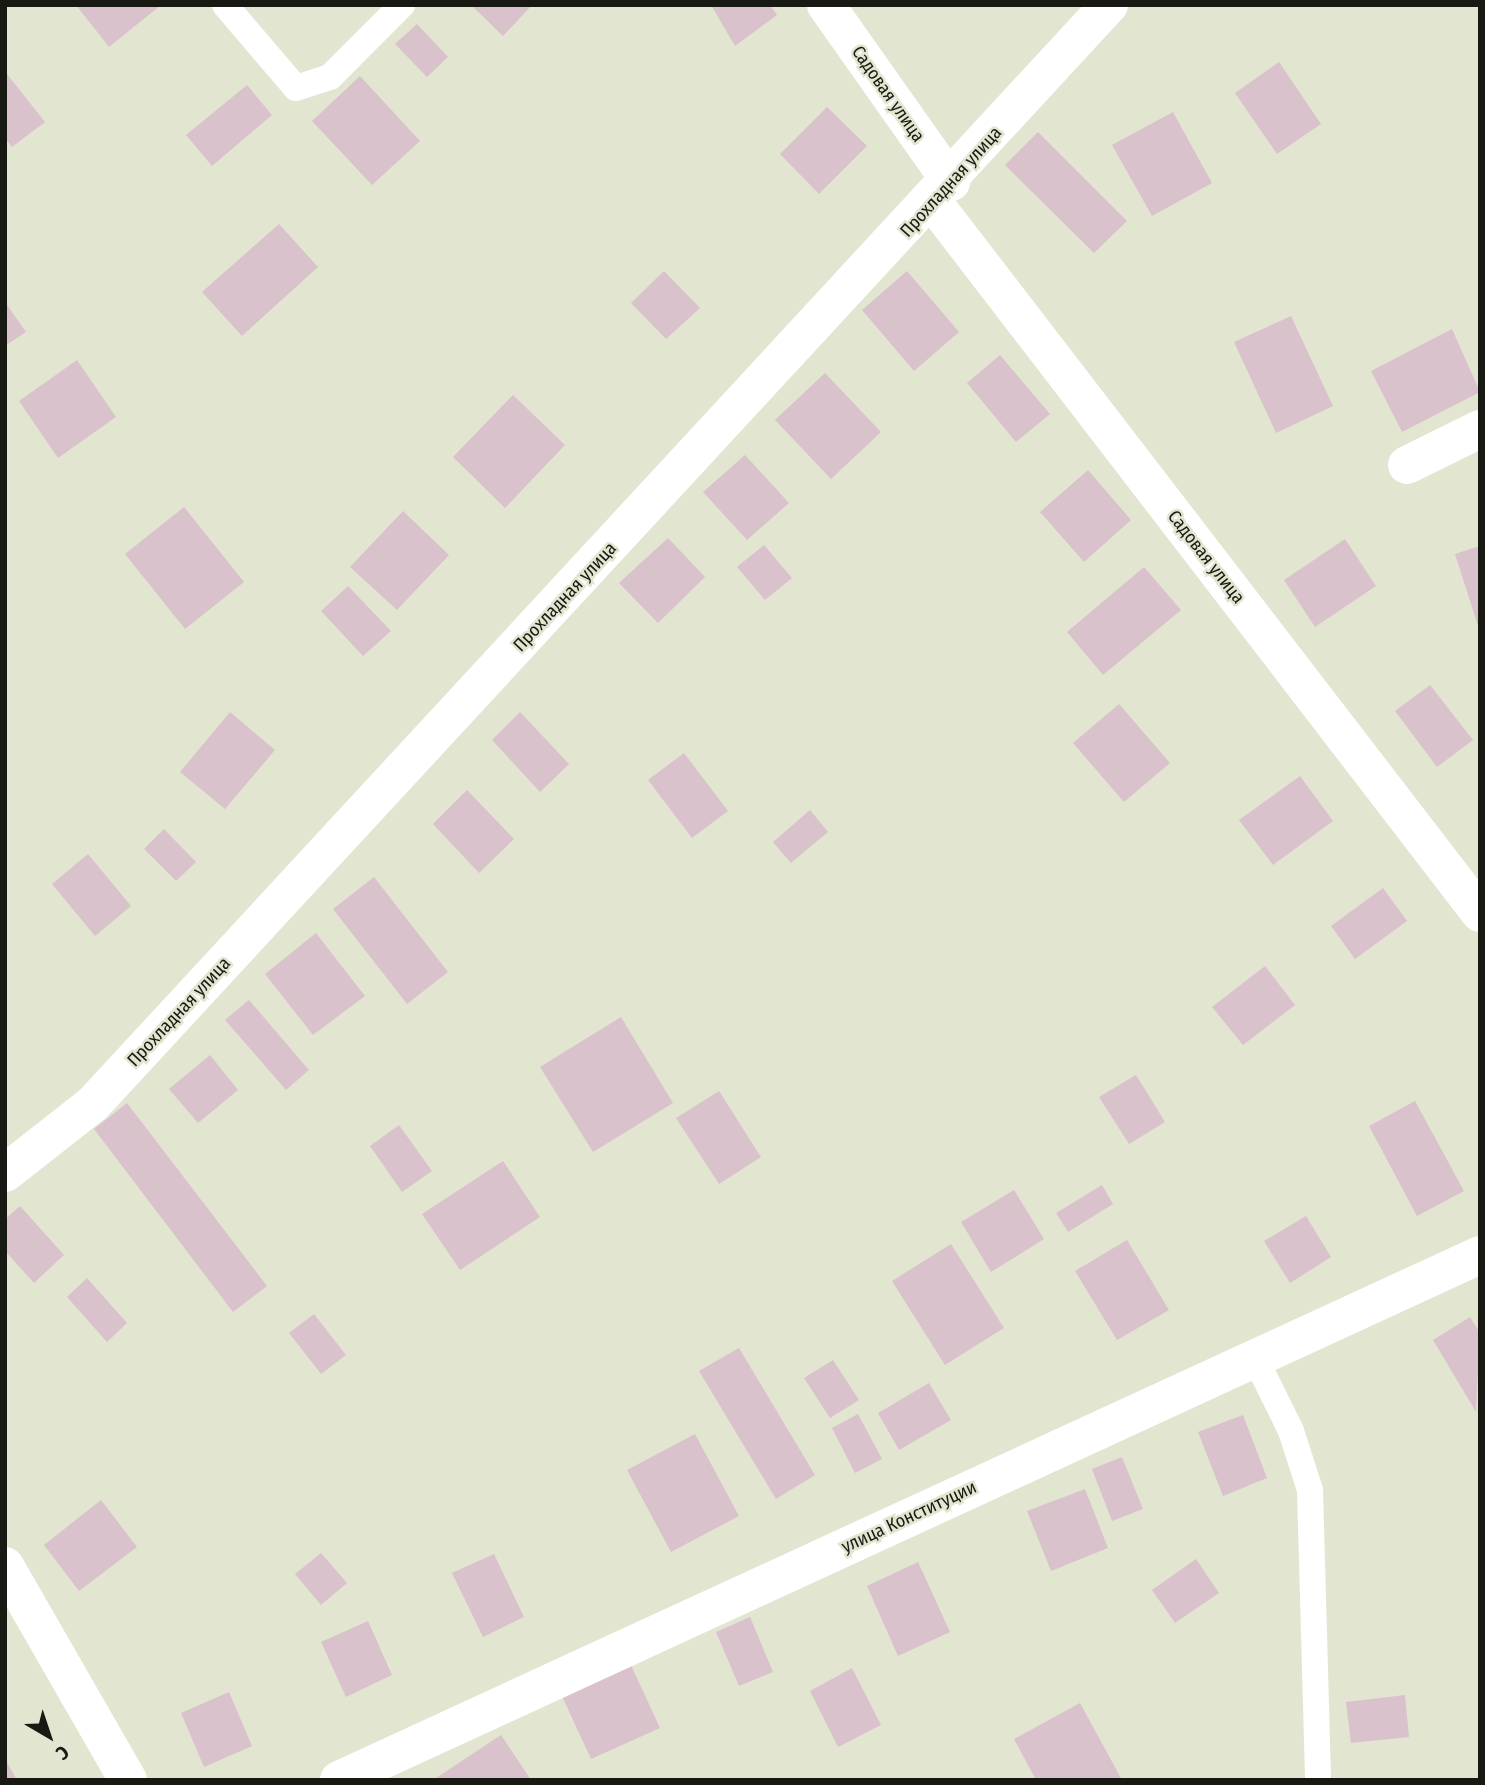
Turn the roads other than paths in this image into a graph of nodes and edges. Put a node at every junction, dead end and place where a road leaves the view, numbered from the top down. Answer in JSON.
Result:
{"nodes":[{"id":1,"x":225,"y":5,"type":"edge"},
{"id":2,"x":402,"y":5,"type":"edge"},
{"id":3,"x":826,"y":5,"type":"edge"},
{"id":4,"x":1109,"y":5,"type":"edge"},
{"id":5,"x":942,"y":192,"type":"junction"},
{"id":6,"x":1480,"y":429,"type":"edge"},
{"id":7,"x":1407,"y":465,"type":"dead end"},
{"id":8,"x":1480,"y":912,"type":"edge"},
{"id":9,"x":5,"y":1173,"type":"edge"},
{"id":10,"x":1480,"y":1255,"type":"edge"},
{"id":11,"x":1255,"y":1358,"type":"junction"},
{"id":12,"x":5,"y":1566,"type":"edge"},
{"id":13,"x":128,"y":1780,"type":"edge"},
{"id":14,"x":339,"y":1780,"type":"edge"},
{"id":15,"x":1318,"y":1780,"type":"edge"}],
"edges":[{"from":1,"to":2,"type":"lane"},
{"from":3,"to":5,"type":"street","name":"Садовая улица"},
{"from":4,"to":5,"type":"street","name":"Прохладная улица"},
{"from":5,"to":8,"type":"street","name":"Садовая улица"},
{"from":5,"to":9,"type":"street","name":"Прохладная улица"},
{"from":6,"to":7,"type":"street"},
{"from":10,"to":11,"type":"street","name":"улица Конституции"},
{"from":11,"to":14,"type":"street","name":"улица Конституции"},
{"from":11,"to":15,"type":"lane"},
{"from":12,"to":13,"type":"street"}]}
